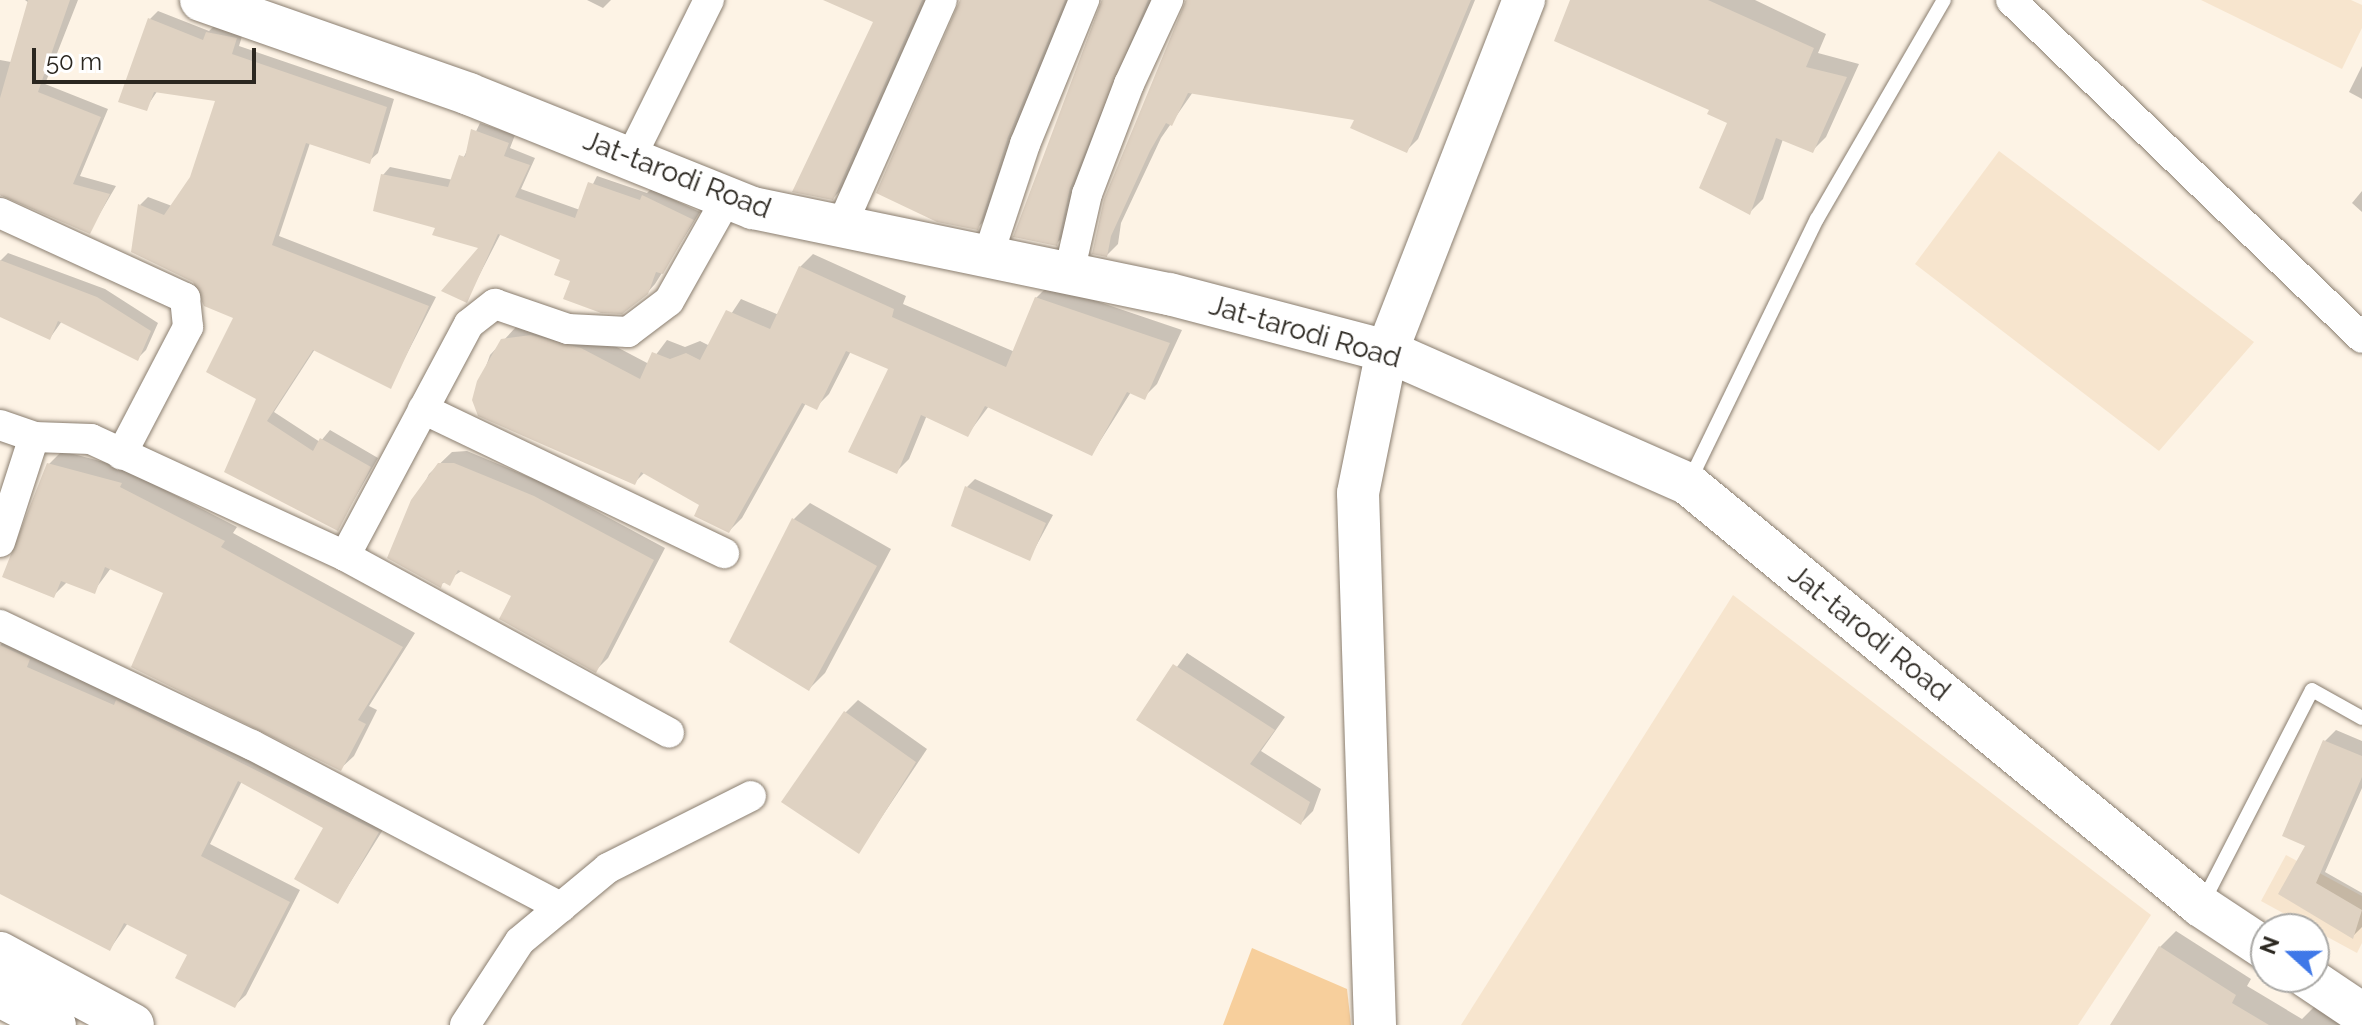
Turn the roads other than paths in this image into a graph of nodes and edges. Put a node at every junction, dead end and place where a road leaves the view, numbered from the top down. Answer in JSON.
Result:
{"nodes":[{"id":1,"x":201,"y":0,"type":"edge"},
{"id":2,"x":709,"y":0,"type":"edge"},
{"id":3,"x":942,"y":0,"type":"edge"},
{"id":4,"x":1084,"y":0,"type":"edge"},
{"id":5,"x":1168,"y":0,"type":"edge"},
{"id":6,"x":1524,"y":0,"type":"edge"},
{"id":7,"x":1944,"y":0,"type":"edge"},
{"id":8,"x":2011,"y":0,"type":"edge"},
{"id":9,"x":630,"y":159,"type":"junction"},
{"id":10,"x":727,"y":198,"type":"junction"},
{"id":11,"x":0,"y":213,"type":"edge"},
{"id":12,"x":841,"y":227,"type":"junction"},
{"id":13,"x":988,"y":256,"type":"junction"},
{"id":14,"x":1069,"y":273,"type":"junction"},
{"id":15,"x":2362,"y":338,"type":"edge"},
{"id":16,"x":1387,"y":351,"type":"junction"},
{"id":17,"x":423,"y":409,"type":"junction"},
{"id":18,"x":0,"y":425,"type":"edge"},
{"id":19,"x":34,"y":437,"type":"junction"},
{"id":20,"x":121,"y":455,"type":"junction"},
{"id":21,"x":1688,"y":484,"type":"junction"},
{"id":22,"x":0,"y":542,"type":"edge"},
{"id":23,"x":724,"y":553,"type":"dead end"},
{"id":24,"x":345,"y":556,"type":"junction"},
{"id":25,"x":0,"y":625,"type":"edge"},
{"id":26,"x":2362,"y":718,"type":"edge"},
{"id":27,"x":669,"y":733,"type":"dead end"},
{"id":28,"x":751,"y":796,"type":"dead end"},
{"id":29,"x":2201,"y":906,"type":"junction"},
{"id":30,"x":561,"y":907,"type":"junction"},
{"id":31,"x":2250,"y":938,"type":"edge"},
{"id":32,"x":0,"y":953,"type":"edge"},
{"id":33,"x":2330,"y":992,"type":"edge"},
{"id":34,"x":0,"y":996,"type":"edge"},
{"id":35,"x":2362,"y":1014,"type":"edge"},
{"id":36,"x":55,"y":1025,"type":"edge"},
{"id":37,"x":133,"y":1025,"type":"edge"},
{"id":38,"x":465,"y":1025,"type":"edge"},
{"id":39,"x":1375,"y":1025,"type":"edge"}],
"edges":[{"from":1,"to":9,"type":"street","name":"Jat-tarodi Road"},
{"from":2,"to":9,"type":"street"},
{"from":3,"to":12,"type":"street"},
{"from":4,"to":13,"type":"street"},
{"from":5,"to":14,"type":"street"},
{"from":6,"to":16,"type":"street"},
{"from":7,"to":21,"type":"lane"},
{"from":8,"to":15,"type":"street"},
{"from":9,"to":10,"type":"street","name":"Jat-tarodi Road"},
{"from":10,"to":12,"type":"street","name":"Jat-tarodi Road"},
{"from":10,"to":17,"type":"street"},
{"from":11,"to":20,"type":"street"},
{"from":12,"to":13,"type":"street","name":"Jat-tarodi Road"},
{"from":13,"to":14,"type":"street","name":"Jat-tarodi Road"},
{"from":14,"to":16,"type":"street","name":"Jat-tarodi Road"},
{"from":16,"to":21,"type":"street","name":"Jat-tarodi Road"},
{"from":16,"to":39,"type":"street"},
{"from":17,"to":23,"type":"street"},
{"from":17,"to":24,"type":"street"},
{"from":18,"to":19,"type":"street"},
{"from":19,"to":20,"type":"street"},
{"from":19,"to":22,"type":"street"},
{"from":20,"to":24,"type":"street"},
{"from":21,"to":29,"type":"street","name":"Jat-tarodi Road"},
{"from":24,"to":27,"type":"street"},
{"from":25,"to":30,"type":"street"},
{"from":26,"to":29,"type":"lane"},
{"from":28,"to":30,"type":"street"},
{"from":29,"to":31,"type":"street","name":"Jat-tarodi Road"},
{"from":30,"to":38,"type":"street"},
{"from":32,"to":37,"type":"street"},
{"from":33,"to":35,"type":"street"},
{"from":34,"to":36,"type":"street"}]}
